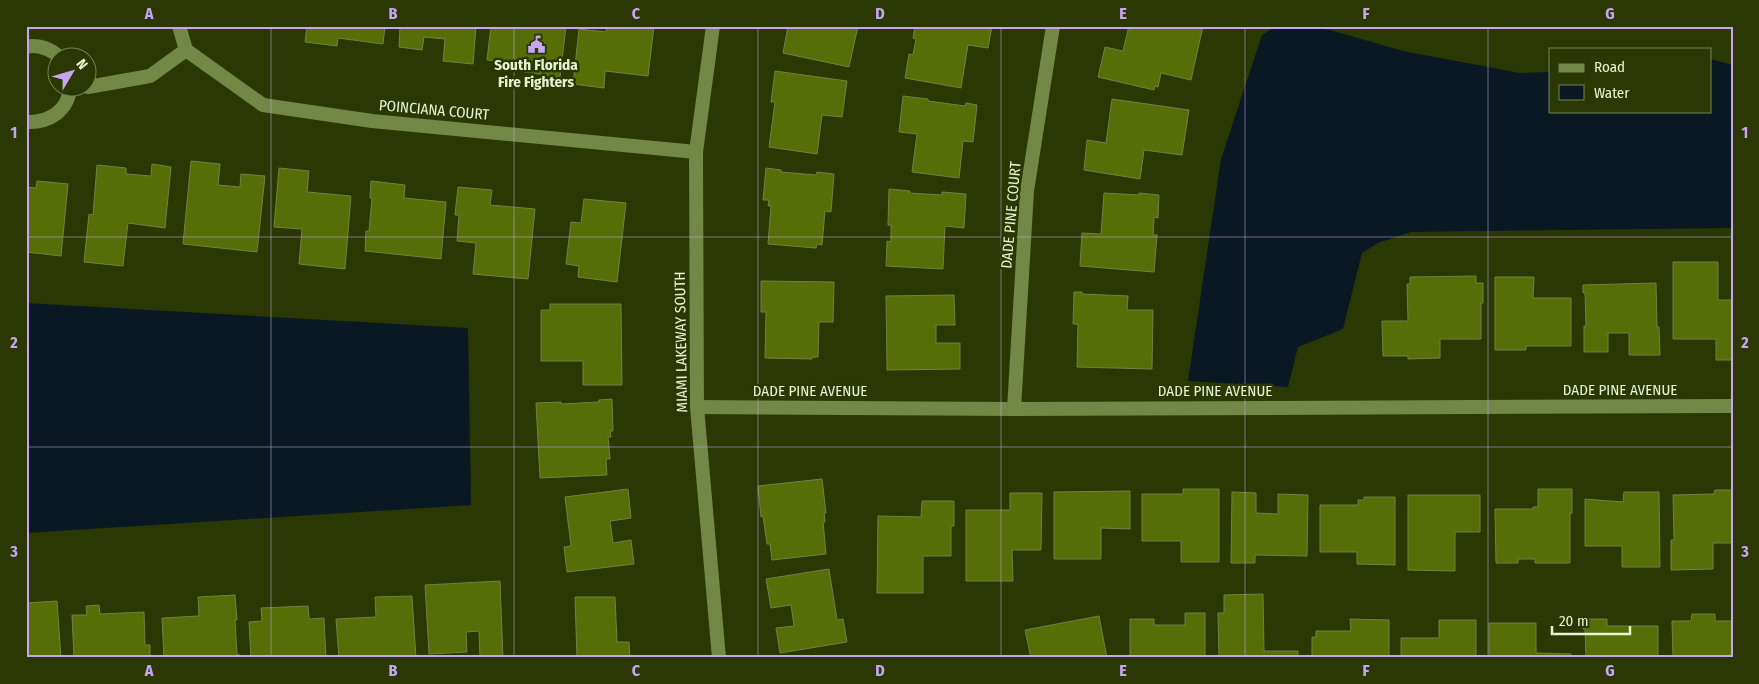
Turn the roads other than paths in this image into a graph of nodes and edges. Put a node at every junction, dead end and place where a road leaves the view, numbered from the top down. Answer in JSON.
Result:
{"nodes":[{"id":1,"x":179,"y":26,"type":"edge"},
{"id":2,"x":713,"y":26,"type":"edge"},
{"id":3,"x":1053,"y":26,"type":"edge"},
{"id":4,"x":26,"y":46,"type":"edge"},
{"id":5,"x":48,"y":50,"type":"edge"},
{"id":6,"x":186,"y":50,"type":"junction"},
{"id":7,"x":98,"y":85,"type":"edge"},
{"id":8,"x":68,"y":98,"type":"edge"},
{"id":9,"x":26,"y":122,"type":"edge"},
{"id":10,"x":696,"y":152,"type":"junction"},
{"id":11,"x":1733,"y":406,"type":"edge"},
{"id":12,"x":697,"y":407,"type":"junction"},
{"id":13,"x":1014,"y":408,"type":"junction"},
{"id":14,"x":720,"y":658,"type":"edge"}],
"edges":[{"from":1,"to":6,"type":"street"},
{"from":2,"to":10,"type":"street","name":"MIAMI LAKEWAY SOUTH"},
{"from":3,"to":13,"type":"street","name":"DADE PINE COURT"},
{"from":4,"to":5,"type":"street"},
{"from":6,"to":7,"type":"street"},
{"from":6,"to":10,"type":"street","name":"POINCIANA COURT"},
{"from":8,"to":9,"type":"street"},
{"from":10,"to":12,"type":"street","name":"MIAMI LAKEWAY SOUTH"},
{"from":11,"to":13,"type":"street","name":"DADE PINE AVENUE"},
{"from":12,"to":13,"type":"street","name":"DADE PINE AVENUE"},
{"from":12,"to":14,"type":"street","name":"MIAMI LAKEWAY SOUTH"}]}
